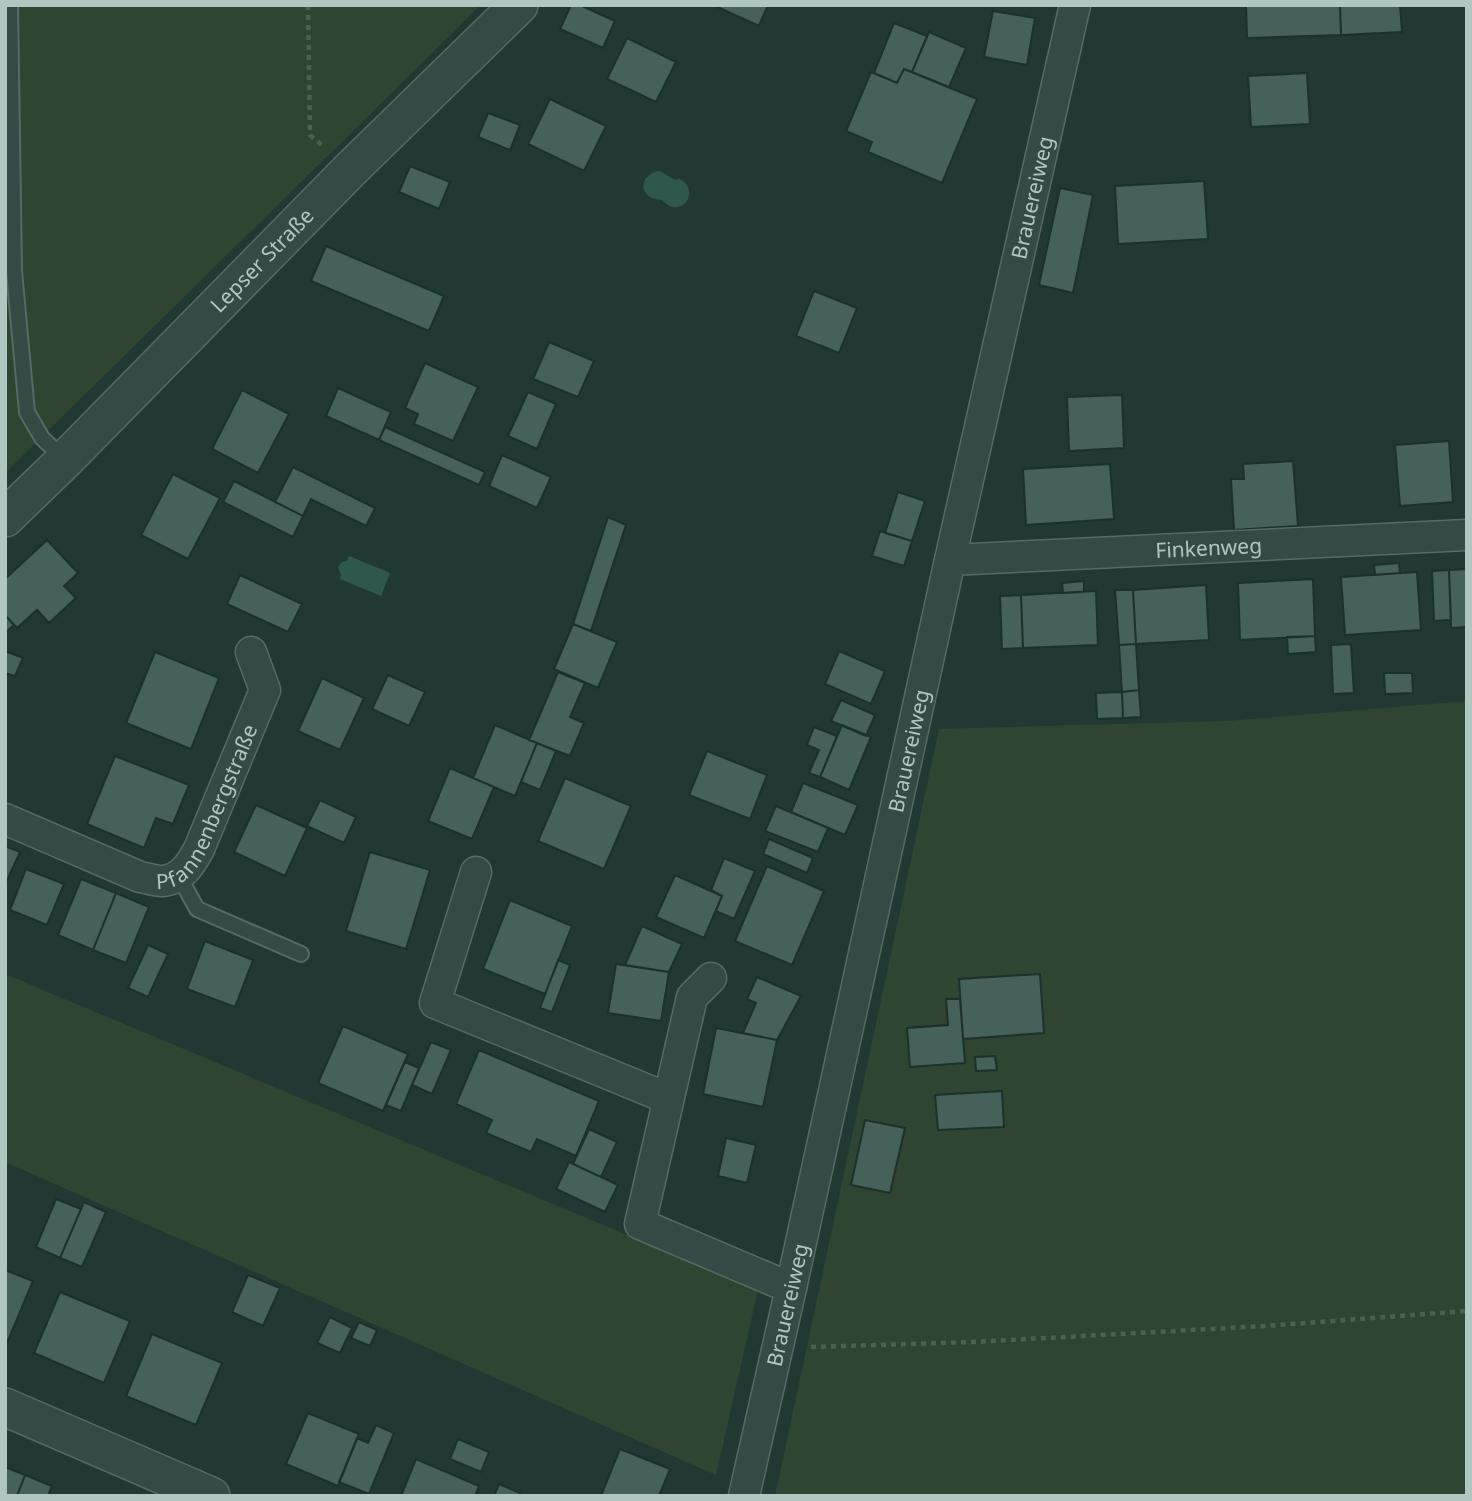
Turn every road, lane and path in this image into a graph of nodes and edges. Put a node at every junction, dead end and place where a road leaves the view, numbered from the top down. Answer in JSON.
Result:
{"nodes":[{"id":1,"x":10,"y":5,"type":"edge"},
{"id":2,"x":308,"y":5,"type":"edge"},
{"id":3,"x":519,"y":5,"type":"edge"},
{"id":4,"x":1075,"y":5,"type":"edge"},
{"id":5,"x":351,"y":169,"type":"junction"},
{"id":6,"x":65,"y":460,"type":"junction"},
{"id":7,"x":5,"y":518,"type":"edge"},
{"id":8,"x":1467,"y":535,"type":"edge"},
{"id":9,"x":950,"y":560,"type":"junction"},
{"id":10,"x":251,"y":652,"type":"dead end"},
{"id":11,"x":5,"y":818,"type":"edge"},
{"id":12,"x":475,"y":872,"type":"dead end"},
{"id":13,"x":179,"y":876,"type":"junction"},
{"id":14,"x":301,"y":954,"type":"dead end"},
{"id":15,"x":711,"y":978,"type":"dead end"},
{"id":16,"x":667,"y":1098,"type":"junction"},
{"id":17,"x":791,"y":1288,"type":"junction"},
{"id":18,"x":1467,"y":1311,"type":"edge"},
{"id":19,"x":778,"y":1346,"type":"junction"},
{"id":20,"x":5,"y":1407,"type":"edge"},
{"id":21,"x":211,"y":1496,"type":"edge"},
{"id":22,"x":744,"y":1496,"type":"edge"}],
"edges":[{"from":1,"to":6,"type":"lane"},
{"from":2,"to":5,"type":"path"},
{"from":3,"to":5,"type":"street","name":"Lepser Straße"},
{"from":4,"to":9,"type":"street","name":"Brauereiweg"},
{"from":5,"to":6,"type":"street","name":"Lepser Straße"},
{"from":6,"to":7,"type":"street","name":"Lepser Straße"},
{"from":8,"to":9,"type":"street","name":"Finkenweg"},
{"from":9,"to":17,"type":"street","name":"Brauereiweg"},
{"from":10,"to":13,"type":"street","name":"Pfannenbergstraße"},
{"from":11,"to":13,"type":"street","name":"Pfannenbergstraße"},
{"from":12,"to":16,"type":"street"},
{"from":13,"to":14,"type":"lane"},
{"from":15,"to":16,"type":"street"},
{"from":16,"to":17,"type":"street"},
{"from":17,"to":19,"type":"street","name":"Brauereiweg"},
{"from":18,"to":19,"type":"path"},
{"from":19,"to":22,"type":"street","name":"Brauereiweg"},
{"from":20,"to":21,"type":"street"}]}
